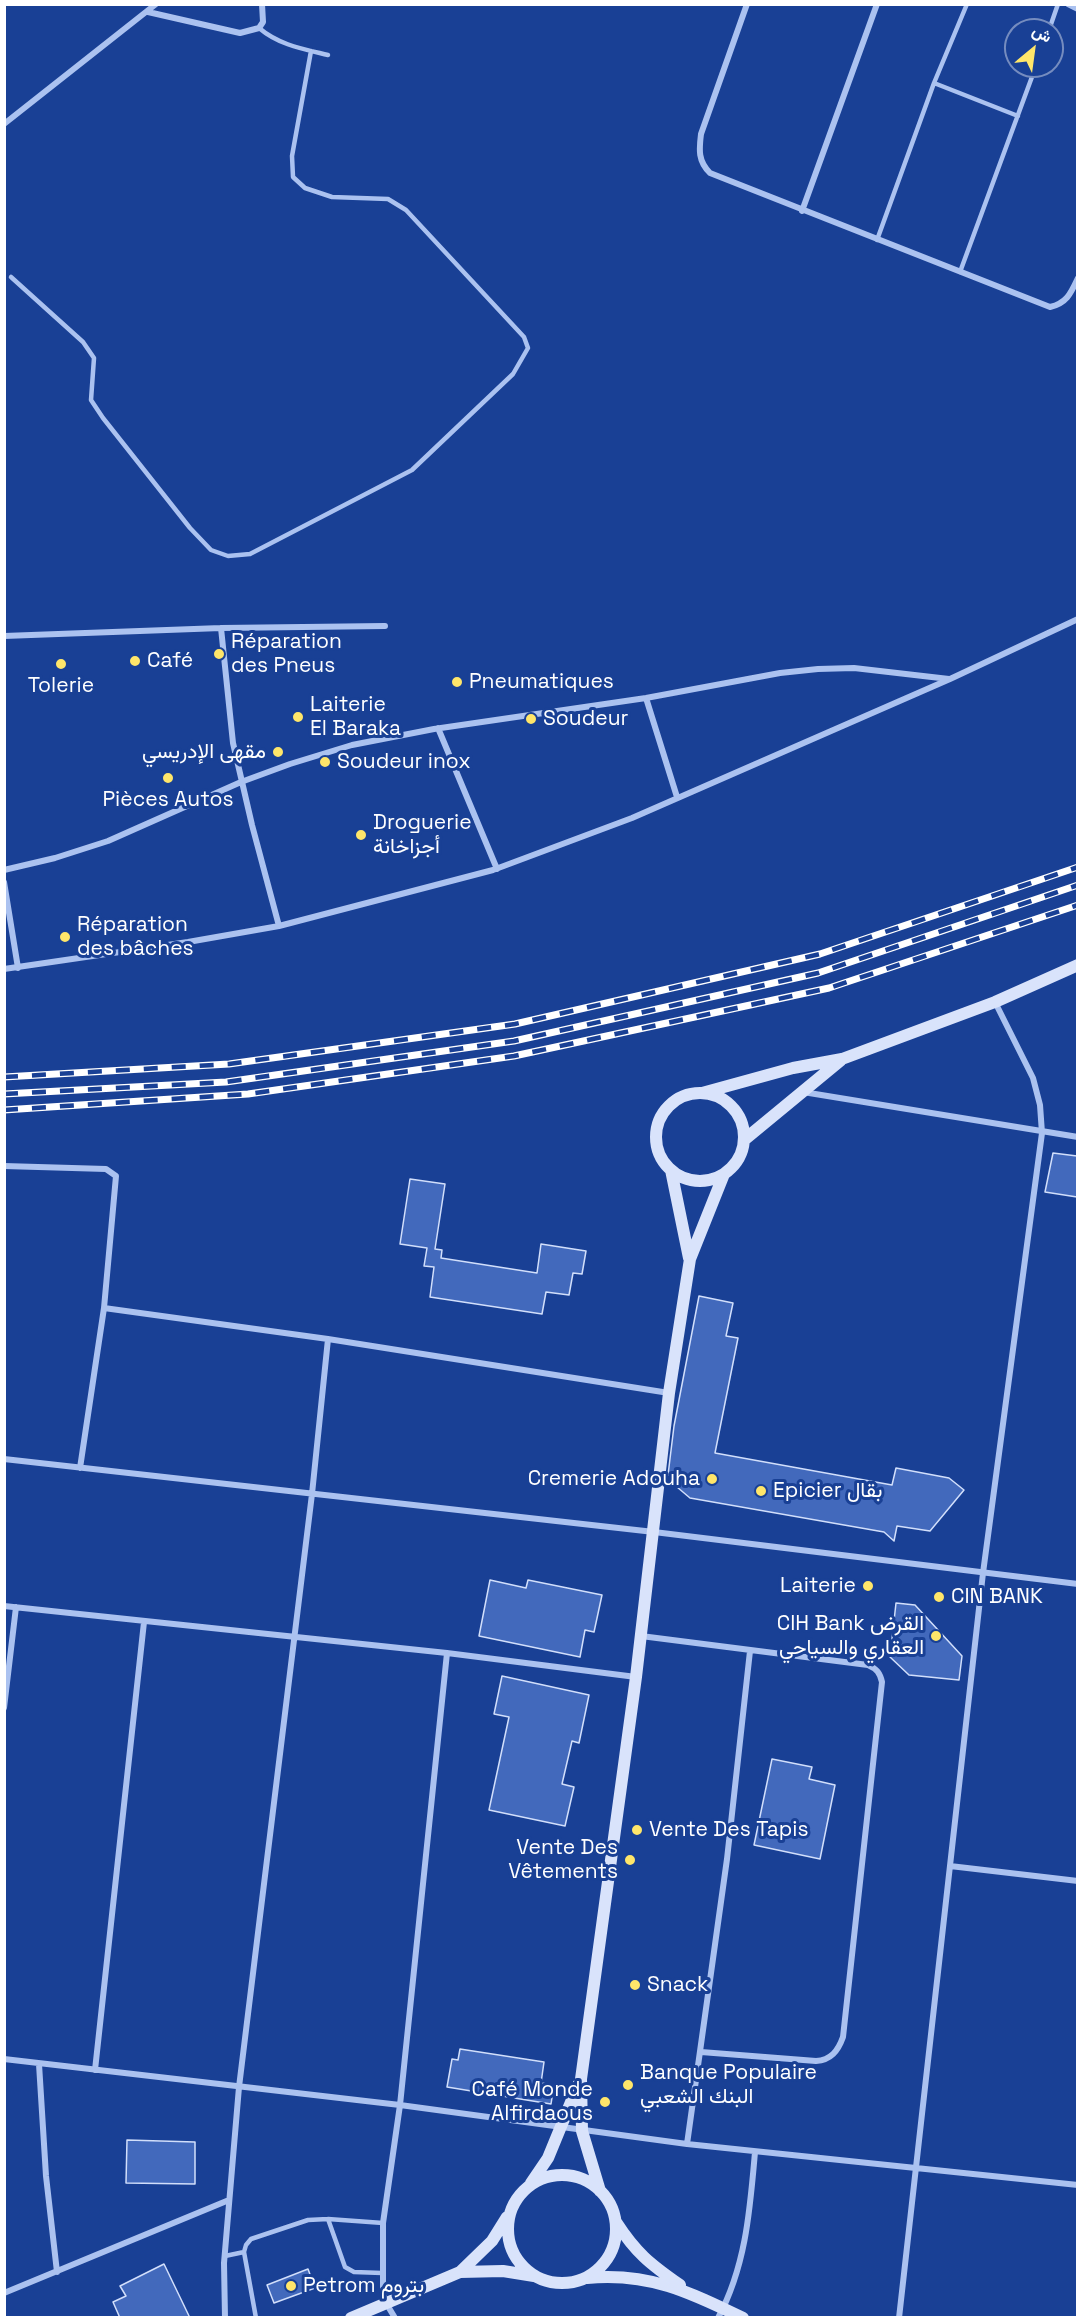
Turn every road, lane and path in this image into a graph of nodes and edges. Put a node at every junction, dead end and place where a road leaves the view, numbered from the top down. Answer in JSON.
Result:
{"nodes":[{"id":1,"x":156,"y":4,"type":"edge"},
{"id":2,"x":262,"y":4,"type":"edge"},
{"id":3,"x":747,"y":4,"type":"edge"},
{"id":4,"x":877,"y":4,"type":"edge"},
{"id":5,"x":967,"y":4,"type":"edge"},
{"id":6,"x":1068,"y":4,"type":"edge"},
{"id":7,"x":1077,"y":9,"type":"edge"},
{"id":8,"x":148,"y":12,"type":"junction"},
{"id":9,"x":259,"y":28,"type":"junction"},
{"id":10,"x":311,"y":51,"type":"junction"},
{"id":11,"x":328,"y":55,"type":"dead end"},
{"id":12,"x":1032,"y":78,"type":"edge"},
{"id":13,"x":933,"y":83,"type":"junction"},
{"id":14,"x":1018,"y":116,"type":"junction"},
{"id":15,"x":4,"y":124,"type":"edge"},
{"id":16,"x":802,"y":211,"type":"junction"},
{"id":17,"x":877,"y":240,"type":"junction"},
{"id":18,"x":960,"y":272,"type":"junction"},
{"id":19,"x":11,"y":277,"type":"dead end"},
{"id":20,"x":1077,"y":278,"type":"edge"},
{"id":21,"x":1077,"y":619,"type":"edge"},
{"id":22,"x":384,"y":626,"type":"dead end"},
{"id":23,"x":221,"y":628,"type":"junction"},
{"id":24,"x":4,"y":636,"type":"edge"},
{"id":25,"x":950,"y":679,"type":"junction"},
{"id":26,"x":646,"y":698,"type":"junction"},
{"id":27,"x":438,"y":728,"type":"junction"},
{"id":28,"x":241,"y":783,"type":"junction"},
{"id":29,"x":677,"y":797,"type":"junction"},
{"id":30,"x":497,"y":869,"type":"junction"},
{"id":31,"x":4,"y":870,"type":"edge"},
{"id":32,"x":4,"y":882,"type":"edge"},
{"id":33,"x":279,"y":926,"type":"junction"},
{"id":34,"x":1077,"y":965,"type":"edge"},
{"id":35,"x":18,"y":968,"type":"junction"},
{"id":36,"x":4,"y":969,"type":"edge"},
{"id":37,"x":995,"y":1002,"type":"junction"},
{"id":38,"x":842,"y":1059,"type":"junction"},
{"id":39,"x":802,"y":1092,"type":"junction"},
{"id":40,"x":702,"y":1093,"type":"junction"},
{"id":41,"x":1042,"y":1133,"type":"junction"},
{"id":42,"x":1077,"y":1137,"type":"edge"},
{"id":43,"x":744,"y":1140,"type":"junction"},
{"id":44,"x":4,"y":1166,"type":"edge"},
{"id":45,"x":671,"y":1170,"type":"junction"},
{"id":46,"x":724,"y":1174,"type":"junction"},
{"id":47,"x":690,"y":1259,"type":"junction"},
{"id":48,"x":104,"y":1308,"type":"junction"},
{"id":49,"x":328,"y":1339,"type":"junction"},
{"id":50,"x":669,"y":1393,"type":"junction"},
{"id":51,"x":4,"y":1459,"type":"edge"},
{"id":52,"x":80,"y":1468,"type":"junction"},
{"id":53,"x":312,"y":1494,"type":"junction"},
{"id":54,"x":654,"y":1532,"type":"junction"},
{"id":55,"x":983,"y":1573,"type":"junction"},
{"id":56,"x":1077,"y":1584,"type":"edge"},
{"id":57,"x":4,"y":1606,"type":"edge"},
{"id":58,"x":16,"y":1607,"type":"junction"},
{"id":59,"x":144,"y":1622,"type":"junction"},
{"id":60,"x":641,"y":1636,"type":"junction"},
{"id":61,"x":294,"y":1637,"type":"junction"},
{"id":62,"x":750,"y":1651,"type":"junction"},
{"id":63,"x":447,"y":1653,"type":"junction"},
{"id":64,"x":636,"y":1677,"type":"junction"},
{"id":65,"x":4,"y":1708,"type":"edge"},
{"id":66,"x":950,"y":1866,"type":"junction"},
{"id":67,"x":1077,"y":1881,"type":"edge"},
{"id":68,"x":701,"y":2052,"type":"junction"},
{"id":69,"x":4,"y":2059,"type":"edge"},
{"id":70,"x":39,"y":2064,"type":"junction"},
{"id":71,"x":95,"y":2070,"type":"junction"},
{"id":72,"x":581,"y":2079,"type":"junction"},
{"id":73,"x":239,"y":2087,"type":"junction"},
{"id":74,"x":400,"y":2105,"type":"junction"},
{"id":75,"x":561,"y":2128,"type":"junction"},
{"id":76,"x":582,"y":2131,"type":"junction"},
{"id":77,"x":687,"y":2144,"type":"junction"},
{"id":78,"x":755,"y":2152,"type":"junction"},
{"id":79,"x":917,"y":2167,"type":"junction"},
{"id":80,"x":1077,"y":2185,"type":"edge"},
{"id":81,"x":529,"y":2186,"type":"junction"},
{"id":82,"x":600,"y":2191,"type":"junction"},
{"id":83,"x":229,"y":2200,"type":"junction"},
{"id":84,"x":512,"y":2208,"type":"junction"},
{"id":85,"x":328,"y":2219,"type":"junction"},
{"id":86,"x":615,"y":2220,"type":"junction"},
{"id":87,"x":383,"y":2223,"type":"junction"},
{"id":88,"x":244,"y":2252,"type":"junction"},
{"id":89,"x":225,"y":2256,"type":"junction"},
{"id":90,"x":57,"y":2272,"type":"junction"},
{"id":91,"x":460,"y":2272,"type":"junction"},
{"id":92,"x":382,"y":2273,"type":"junction"},
{"id":93,"x":540,"y":2278,"type":"junction"},
{"id":94,"x":581,"y":2279,"type":"junction"},
{"id":95,"x":4,"y":2293,"type":"edge"},
{"id":96,"x":690,"y":2293,"type":"junction"},
{"id":97,"x":386,"y":2303,"type":"junction"},
{"id":98,"x":721,"y":2313,"type":"edge"},
{"id":99,"x":225,"y":2318,"type":"edge"},
{"id":100,"x":256,"y":2318,"type":"edge"},
{"id":101,"x":351,"y":2318,"type":"edge"},
{"id":102,"x":395,"y":2318,"type":"edge"},
{"id":103,"x":743,"y":2318,"type":"edge"},
{"id":104,"x":900,"y":2318,"type":"edge"}],
"edges":[{"from":1,"to":8,"type":"street"},
{"from":2,"to":9,"type":"street"},
{"from":3,"to":16,"type":"street"},
{"from":4,"to":16,"type":"street"},
{"from":5,"to":13,"type":"lane"},
{"from":6,"to":7,"type":"street"},
{"from":8,"to":9,"type":"street"},
{"from":8,"to":15,"type":"street"},
{"from":9,"to":10,"type":"lane"},
{"from":10,"to":11,"type":"lane"},
{"from":10,"to":19,"type":"lane"},
{"from":12,"to":14,"type":"lane"},
{"from":13,"to":14,"type":"lane"},
{"from":13,"to":17,"type":"lane"},
{"from":14,"to":18,"type":"lane"},
{"from":16,"to":17,"type":"street"},
{"from":17,"to":18,"type":"street"},
{"from":18,"to":20,"type":"street"},
{"from":21,"to":25,"type":"street"},
{"from":22,"to":23,"type":"street"},
{"from":23,"to":24,"type":"street"},
{"from":23,"to":28,"type":"street"},
{"from":25,"to":26,"type":"street"},
{"from":25,"to":29,"type":"street"},
{"from":26,"to":27,"type":"street"},
{"from":26,"to":29,"type":"street"},
{"from":27,"to":28,"type":"street"},
{"from":27,"to":30,"type":"street"},
{"from":28,"to":31,"type":"street"},
{"from":28,"to":33,"type":"street"},
{"from":29,"to":30,"type":"street"},
{"from":30,"to":33,"type":"street"},
{"from":32,"to":35,"type":"street"},
{"from":33,"to":35,"type":"street"},
{"from":34,"to":37,"type":"street"},
{"from":35,"to":36,"type":"street"},
{"from":37,"to":38,"type":"street"},
{"from":37,"to":41,"type":"street"},
{"from":38,"to":39,"type":"street"},
{"from":38,"to":40,"type":"street"},
{"from":39,"to":41,"type":"street"},
{"from":39,"to":43,"type":"street"},
{"from":40,"to":43,"type":"street"},
{"from":40,"to":45,"type":"street"},
{"from":41,"to":42,"type":"street"},
{"from":41,"to":55,"type":"street"},
{"from":43,"to":46,"type":"street"},
{"from":44,"to":48,"type":"street"},
{"from":45,"to":46,"type":"street"},
{"from":45,"to":47,"type":"street"},
{"from":46,"to":47,"type":"street"},
{"from":47,"to":50,"type":"street"},
{"from":48,"to":49,"type":"street"},
{"from":48,"to":52,"type":"street"},
{"from":49,"to":50,"type":"street"},
{"from":49,"to":53,"type":"street"},
{"from":50,"to":54,"type":"street"},
{"from":51,"to":52,"type":"street"},
{"from":52,"to":53,"type":"street"},
{"from":53,"to":54,"type":"street"},
{"from":53,"to":61,"type":"street"},
{"from":54,"to":55,"type":"street"},
{"from":54,"to":60,"type":"street"},
{"from":55,"to":56,"type":"street"},
{"from":55,"to":66,"type":"street"},
{"from":57,"to":58,"type":"street"},
{"from":58,"to":59,"type":"street"},
{"from":58,"to":65,"type":"street"},
{"from":59,"to":61,"type":"street"},
{"from":59,"to":71,"type":"street"},
{"from":60,"to":62,"type":"street"},
{"from":60,"to":64,"type":"street"},
{"from":61,"to":63,"type":"street"},
{"from":61,"to":73,"type":"street"},
{"from":62,"to":68,"type":"street"},
{"from":62,"to":68,"type":"street"},
{"from":63,"to":64,"type":"street"},
{"from":63,"to":74,"type":"street"},
{"from":64,"to":72,"type":"street"},
{"from":66,"to":67,"type":"street"},
{"from":66,"to":79,"type":"street"},
{"from":68,"to":77,"type":"street"},
{"from":69,"to":70,"type":"street"},
{"from":70,"to":71,"type":"street"},
{"from":70,"to":90,"type":"street"},
{"from":71,"to":73,"type":"street"},
{"from":72,"to":75,"type":"street"},
{"from":72,"to":76,"type":"street"},
{"from":73,"to":74,"type":"street"},
{"from":73,"to":83,"type":"street"},
{"from":74,"to":75,"type":"street"},
{"from":74,"to":87,"type":"street"},
{"from":75,"to":76,"type":"street"},
{"from":75,"to":81,"type":"street"},
{"from":76,"to":77,"type":"street"},
{"from":76,"to":82,"type":"street"},
{"from":77,"to":78,"type":"street"},
{"from":78,"to":79,"type":"street"},
{"from":78,"to":98,"type":"street"},
{"from":79,"to":80,"type":"street"},
{"from":79,"to":104,"type":"street"},
{"from":81,"to":82,"type":"street"},
{"from":81,"to":84,"type":"street"},
{"from":82,"to":86,"type":"street"},
{"from":83,"to":89,"type":"street"},
{"from":83,"to":90,"type":"street"},
{"from":84,"to":91,"type":"street"},
{"from":84,"to":93,"type":"street"},
{"from":85,"to":87,"type":"lane"},
{"from":85,"to":88,"type":"lane"},
{"from":85,"to":92,"type":"lane"},
{"from":86,"to":94,"type":"street"},
{"from":86,"to":96,"type":"street"},
{"from":87,"to":92,"type":"street"},
{"from":88,"to":89,"type":"lane"},
{"from":88,"to":100,"type":"lane"},
{"from":89,"to":99,"type":"street"},
{"from":90,"to":95,"type":"street"},
{"from":91,"to":93,"type":"street"},
{"from":91,"to":97,"type":"street"},
{"from":92,"to":97,"type":"street"},
{"from":93,"to":94,"type":"street"},
{"from":94,"to":96,"type":"street"},
{"from":96,"to":98,"type":"street"},
{"from":97,"to":101,"type":"street"},
{"from":97,"to":102,"type":"street"},
{"from":98,"to":103,"type":"street"}]}
